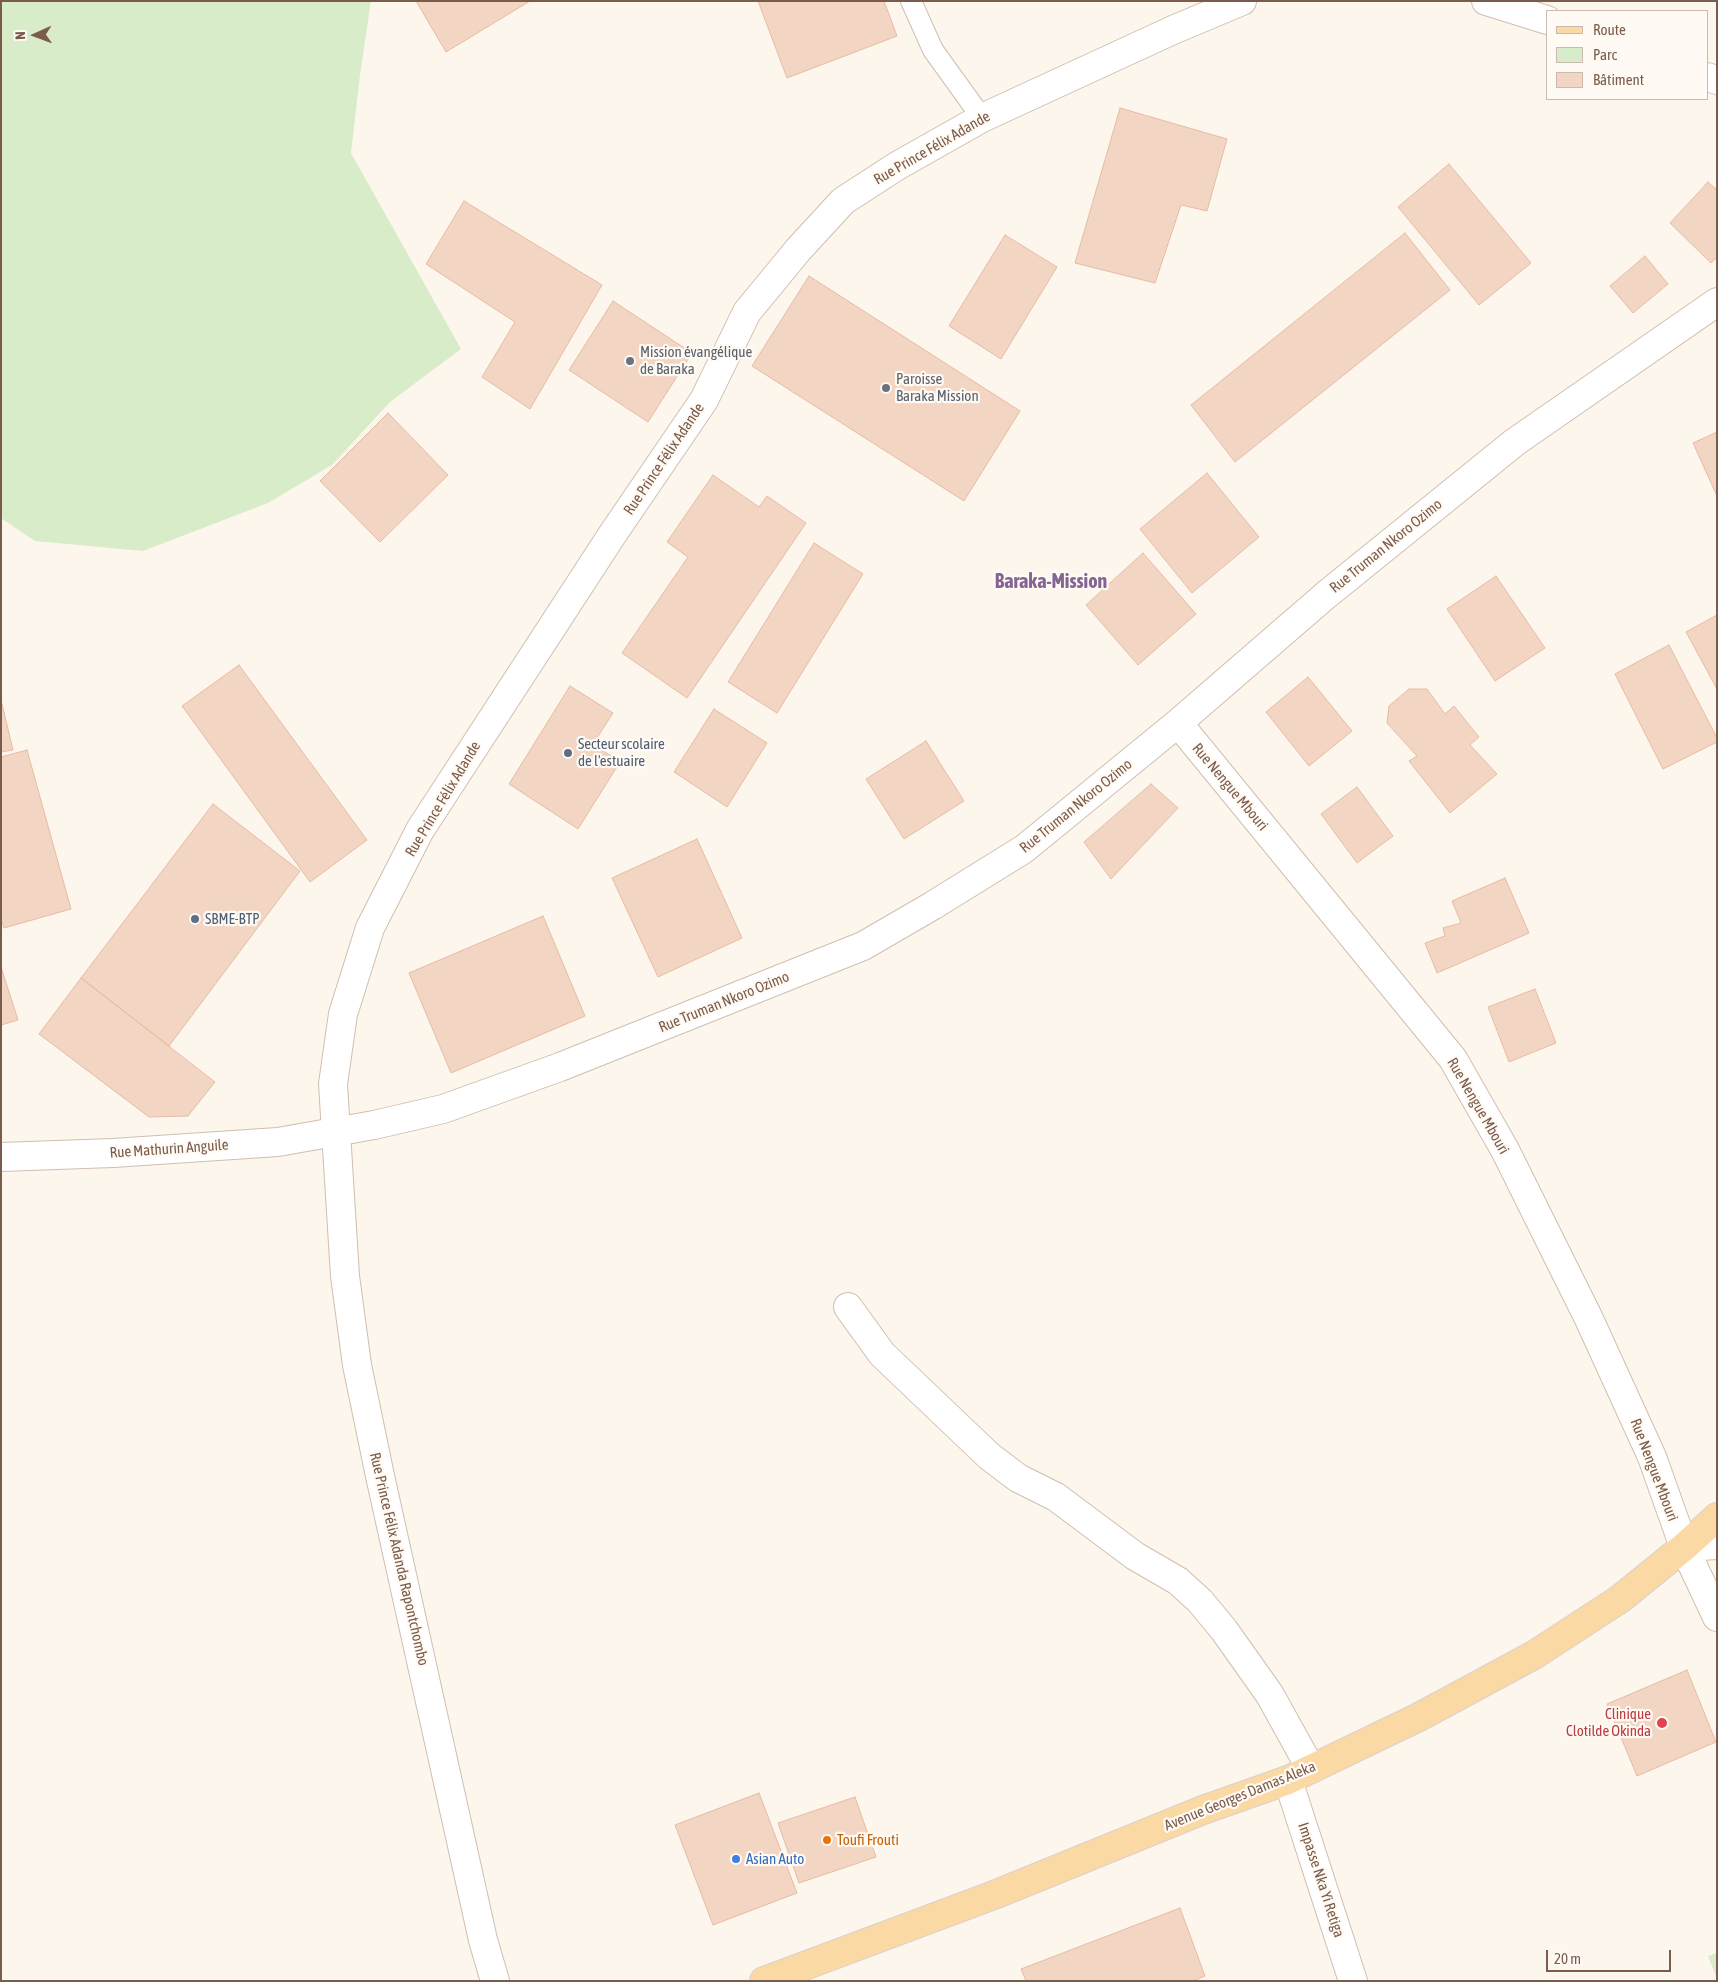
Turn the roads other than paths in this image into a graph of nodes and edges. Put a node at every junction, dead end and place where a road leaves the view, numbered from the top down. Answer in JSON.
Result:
{"nodes":[{"id":1,"x":911,"y":1,"type":"edge"},
{"id":2,"x":1242,"y":1,"type":"edge"},
{"id":3,"x":1486,"y":1,"type":"edge"},
{"id":4,"x":1546,"y":20,"type":"edge"},
{"id":5,"x":982,"y":118,"type":"junction"},
{"id":6,"x":1717,"y":302,"type":"edge"},
{"id":7,"x":1178,"y":723,"type":"junction"},
{"id":8,"x":335,"y":1133,"type":"junction"},
{"id":9,"x":1,"y":1156,"type":"edge"},
{"id":10,"x":848,"y":1307,"type":"dead end"},
{"id":11,"x":1717,"y":1516,"type":"edge"},
{"id":12,"x":1717,"y":1545,"type":"edge"},
{"id":13,"x":1684,"y":1547,"type":"junction"},
{"id":14,"x":1717,"y":1617,"type":"edge"},
{"id":15,"x":1299,"y":1775,"type":"junction"},
{"id":16,"x":495,"y":1981,"type":"edge"},
{"id":17,"x":764,"y":1981,"type":"edge"},
{"id":18,"x":1353,"y":1981,"type":"edge"}],
"edges":[{"from":1,"to":5,"type":"lane"},
{"from":2,"to":5,"type":"street","name":"Rue Prince Félix Adande"},
{"from":3,"to":4,"type":"street"},
{"from":5,"to":8,"type":"street","name":"Rue Prince Félix Adande"},
{"from":6,"to":7,"type":"street","name":"Rue Truman Nkoro Ozimo"},
{"from":7,"to":8,"type":"street","name":"Rue Truman Nkoro Ozimo"},
{"from":7,"to":13,"type":"street","name":"Rue Nengue Mbouri"},
{"from":8,"to":9,"type":"street","name":"Rue Mathurin Anguile"},
{"from":8,"to":16,"type":"street","name":"Rue Prince Félix Adanda Rapontchombo"},
{"from":10,"to":15,"type":"street","name":"Impasse Nka Yi Retiga"},
{"from":11,"to":13,"type":"main road","name":"Avenue Georges Damas Aleka"},
{"from":12,"to":13,"type":"street"},
{"from":13,"to":14,"type":"street","name":"Rue Nengue Mbouri"},
{"from":13,"to":15,"type":"main road","name":"Avenue Georges Damas Aleka"},
{"from":15,"to":17,"type":"main road","name":"Avenue Georges Damas Aleka"},
{"from":15,"to":18,"type":"street","name":"Impasse Nka Yi Retiga"}]}
